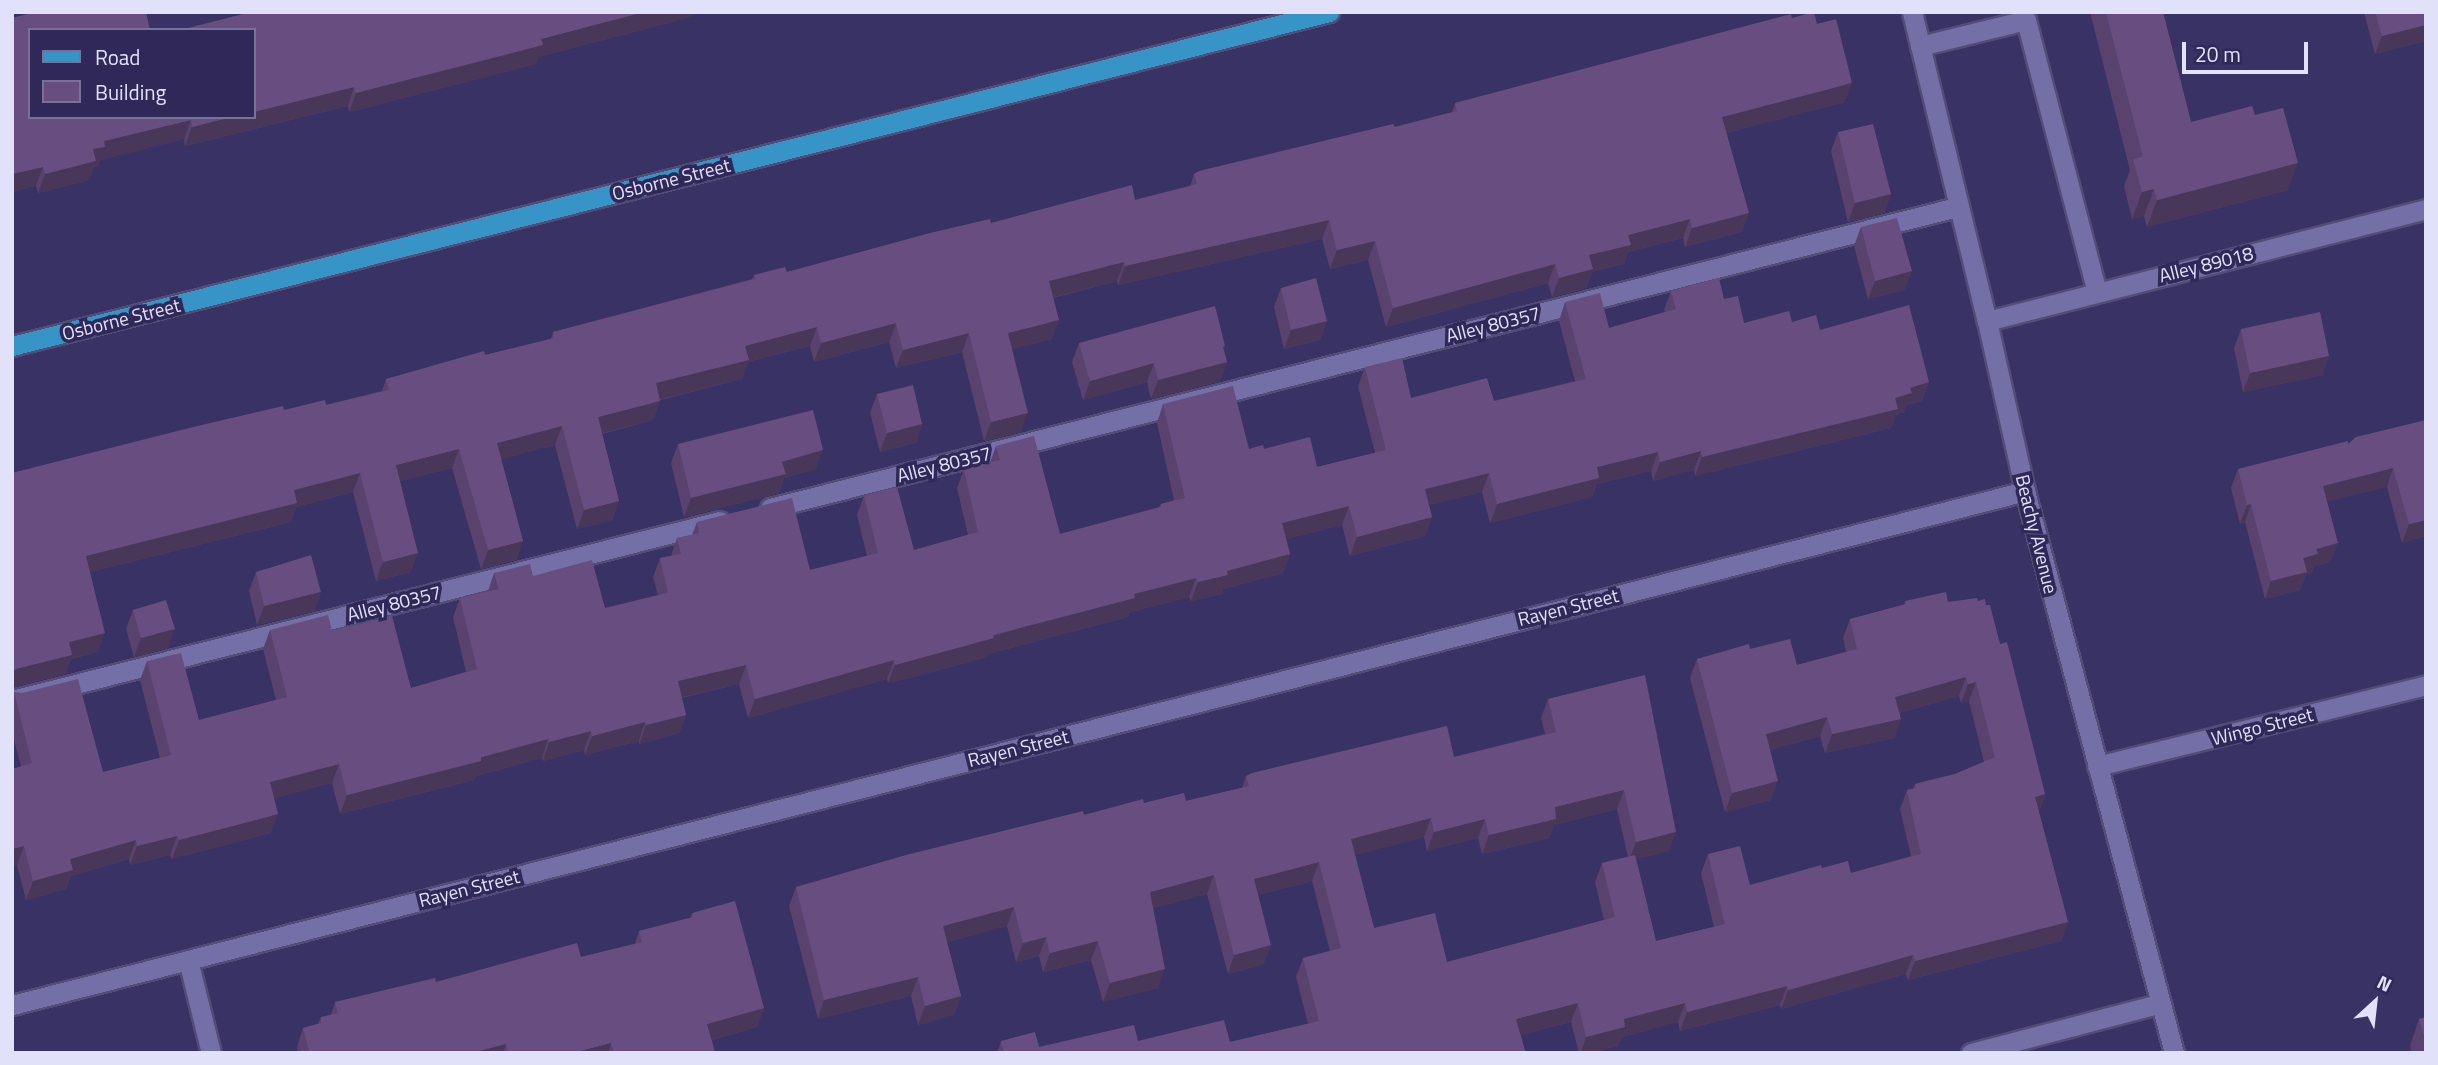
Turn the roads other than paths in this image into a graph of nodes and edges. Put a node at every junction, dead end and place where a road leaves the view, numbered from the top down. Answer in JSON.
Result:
{"nodes":[{"id":1,"x":1329,"y":12,"type":"edge"},
{"id":2,"x":1912,"y":12,"type":"edge"},
{"id":3,"x":1920,"y":46,"type":"junction"},
{"id":4,"x":1957,"y":207,"type":"junction"},
{"id":5,"x":2426,"y":209,"type":"edge"},
{"id":6,"x":2097,"y":292,"type":"junction"},
{"id":7,"x":1987,"y":321,"type":"junction"},
{"id":8,"x":12,"y":346,"type":"edge"},
{"id":9,"x":2025,"y":491,"type":"junction"},
{"id":10,"x":2426,"y":685,"type":"edge"},
{"id":11,"x":12,"y":701,"type":"edge"},
{"id":12,"x":2097,"y":766,"type":"junction"},
{"id":13,"x":188,"y":960,"type":"junction"},
{"id":14,"x":2161,"y":1003,"type":"junction"},
{"id":15,"x":12,"y":1005,"type":"edge"},
{"id":16,"x":211,"y":1053,"type":"edge"},
{"id":17,"x":1970,"y":1053,"type":"edge"},
{"id":18,"x":2174,"y":1053,"type":"edge"}],
"edges":[{"from":1,"to":8,"type":"main road","name":"Osborne Street"},
{"from":2,"to":3,"type":"street","name":"Beachy Avenue"},
{"from":3,"to":4,"type":"street","name":"Beachy Avenue"},
{"from":3,"to":6,"type":"street"},
{"from":4,"to":7,"type":"street","name":"Beachy Avenue"},
{"from":4,"to":11,"type":"street","name":"Alley 80357"},
{"from":5,"to":6,"type":"street","name":"Alley 89018"},
{"from":6,"to":7,"type":"street","name":"Alley 89018"},
{"from":7,"to":9,"type":"street","name":"Beachy Avenue"},
{"from":9,"to":12,"type":"street","name":"Beachy Avenue"},
{"from":9,"to":13,"type":"street","name":"Rayen Street"},
{"from":10,"to":12,"type":"street","name":"Wingo Street"},
{"from":12,"to":14,"type":"street","name":"Beachy Avenue"},
{"from":13,"to":15,"type":"street","name":"Rayen Street"},
{"from":13,"to":16,"type":"street"},
{"from":14,"to":17,"type":"street"},
{"from":14,"to":18,"type":"street","name":"Beachy Avenue"}]}
